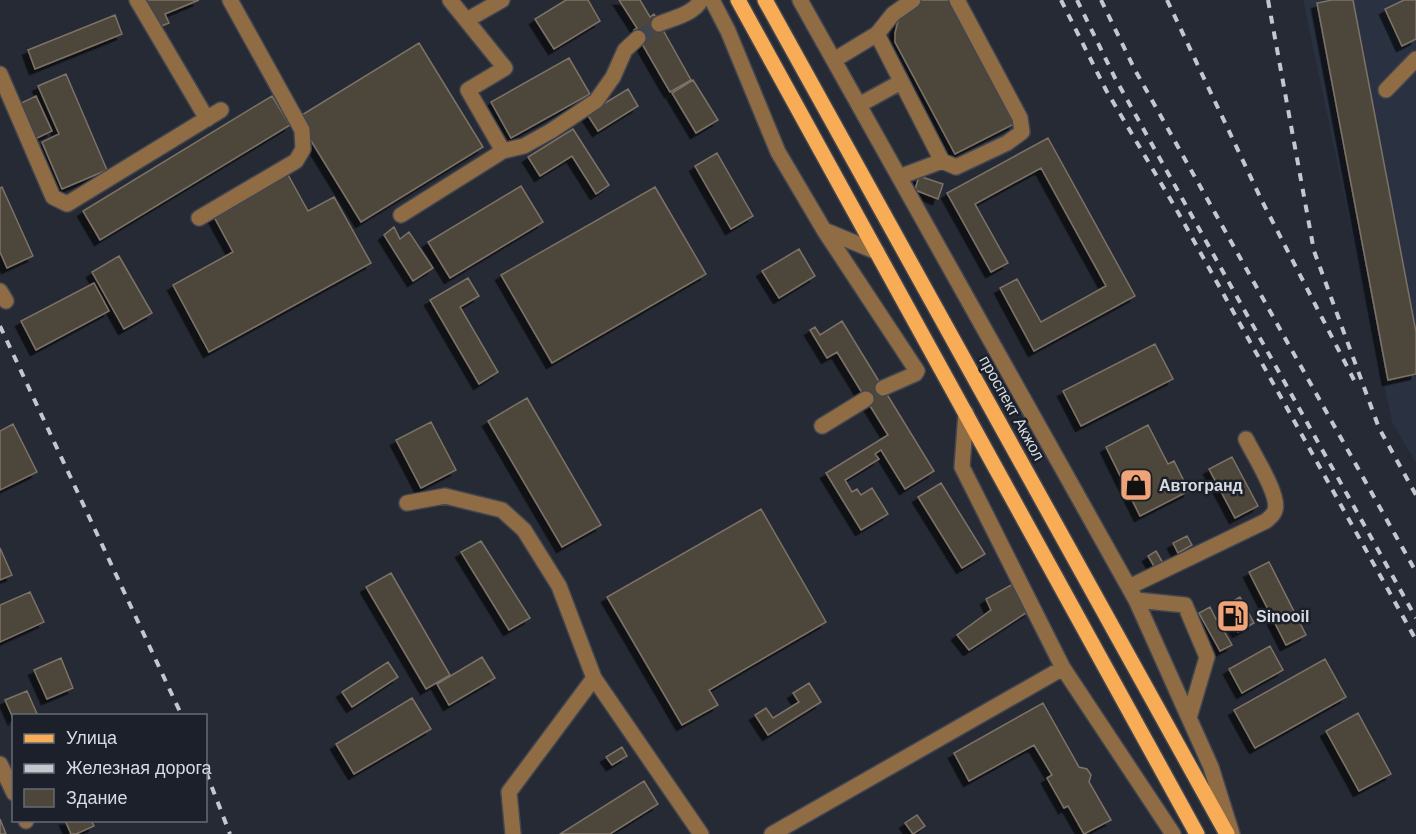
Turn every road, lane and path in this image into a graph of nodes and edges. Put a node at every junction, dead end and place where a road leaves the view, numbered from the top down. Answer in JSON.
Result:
{"nodes":[{"id":1,"x":136,"y":0,"type":"edge"},
{"id":2,"x":230,"y":0,"type":"edge"},
{"id":3,"x":450,"y":0,"type":"edge"},
{"id":4,"x":502,"y":0,"type":"edge"},
{"id":5,"x":701,"y":0,"type":"edge"},
{"id":6,"x":712,"y":0,"type":"edge"},
{"id":7,"x":738,"y":0,"type":"edge"},
{"id":8,"x":765,"y":0,"type":"edge"},
{"id":9,"x":800,"y":0,"type":"edge"},
{"id":10,"x":913,"y":0,"type":"edge"},
{"id":11,"x":957,"y":0,"type":"edge"},
{"id":12,"x":467,"y":20,"type":"junction"},
{"id":13,"x":659,"y":24,"type":"tunnel mouth"},
{"id":14,"x":877,"y":34,"type":"junction"},
{"id":15,"x":638,"y":38,"type":"tunnel mouth"},
{"id":16,"x":1416,"y":59,"type":"edge"},
{"id":17,"x":834,"y":60,"type":"junction"},
{"id":18,"x":0,"y":74,"type":"edge"},
{"id":19,"x":901,"y":82,"type":"junction"},
{"id":20,"x":1386,"y":90,"type":"dead end"},
{"id":21,"x":859,"y":105,"type":"junction"},
{"id":22,"x":221,"y":110,"type":"dead end"},
{"id":23,"x":207,"y":119,"type":"junction"},
{"id":24,"x":502,"y":151,"type":"junction"},
{"id":25,"x":942,"y":161,"type":"junction"},
{"id":26,"x":899,"y":177,"type":"junction"},
{"id":27,"x":401,"y":215,"type":"dead end"},
{"id":28,"x":199,"y":218,"type":"dead end"},
{"id":29,"x":824,"y":230,"type":"junction"},
{"id":30,"x":877,"y":252,"type":"junction"},
{"id":31,"x":958,"y":347,"type":"junction"},
{"id":32,"x":937,"y":360,"type":"junction"},
{"id":33,"x":883,"y":388,"type":"dead end"},
{"id":34,"x":866,"y":399,"type":"dead end"},
{"id":35,"x":966,"y":413,"type":"junction"},
{"id":36,"x":822,"y":426,"type":"dead end"},
{"id":37,"x":1246,"y":439,"type":"dead end"},
{"id":38,"x":407,"y":503,"type":"dead end"},
{"id":39,"x":1133,"y":593,"type":"junction"},
{"id":40,"x":1063,"y":668,"type":"junction"},
{"id":41,"x":594,"y":678,"type":"junction"},
{"id":42,"x":1189,"y":718,"type":"junction"},
{"id":43,"x":0,"y":764,"type":"edge"},
{"id":44,"x":12,"y":790,"type":"edge"},
{"id":45,"x":1169,"y":833,"type":"edge"},
{"id":46,"x":513,"y":834,"type":"edge"},
{"id":47,"x":701,"y":834,"type":"edge"},
{"id":48,"x":772,"y":834,"type":"edge"},
{"id":49,"x":1197,"y":834,"type":"edge"},
{"id":50,"x":1227,"y":834,"type":"edge"},
{"id":51,"x":1232,"y":834,"type":"edge"}],
"edges":[{"from":1,"to":23,"type":"street"},
{"from":2,"to":28,"type":"street"},
{"from":3,"to":12,"type":"street"},
{"from":4,"to":12,"type":"street"},
{"from":5,"to":13,"type":"street"},
{"from":6,"to":29,"type":"street"},
{"from":7,"to":30,"type":"main road"},
{"from":8,"to":31,"type":"main road","name":"проспект Акжол"},
{"from":9,"to":17,"type":"street"},
{"from":10,"to":14,"type":"street"},
{"from":11,"to":25,"type":"street"},
{"from":12,"to":24,"type":"street"},
{"from":14,"to":17,"type":"street"},
{"from":14,"to":19,"type":"street"},
{"from":15,"to":24,"type":"street"},
{"from":16,"to":20,"type":"street"},
{"from":17,"to":21,"type":"street"},
{"from":18,"to":23,"type":"street"},
{"from":19,"to":21,"type":"street"},
{"from":19,"to":25,"type":"street"},
{"from":21,"to":26,"type":"street"},
{"from":22,"to":23,"type":"street"},
{"from":24,"to":27,"type":"street"},
{"from":25,"to":26,"type":"street"},
{"from":26,"to":39,"type":"street"},
{"from":29,"to":30,"type":"street"},
{"from":29,"to":33,"type":"street"},
{"from":30,"to":32,"type":"main road"},
{"from":31,"to":32,"type":"main road"},
{"from":31,"to":50,"type":"main road","name":"проспект Акжол"},
{"from":32,"to":35,"type":"main road"},
{"from":34,"to":36,"type":"street"},
{"from":35,"to":40,"type":"street"},
{"from":35,"to":49,"type":"main road"},
{"from":37,"to":39,"type":"street"},
{"from":38,"to":41,"type":"street"},
{"from":39,"to":42,"type":"street"},
{"from":39,"to":42,"type":"street"},
{"from":40,"to":45,"type":"street"},
{"from":40,"to":48,"type":"street"},
{"from":41,"to":46,"type":"street"},
{"from":41,"to":47,"type":"street"},
{"from":42,"to":51,"type":"street"},
{"from":43,"to":44,"type":"street"}]}
